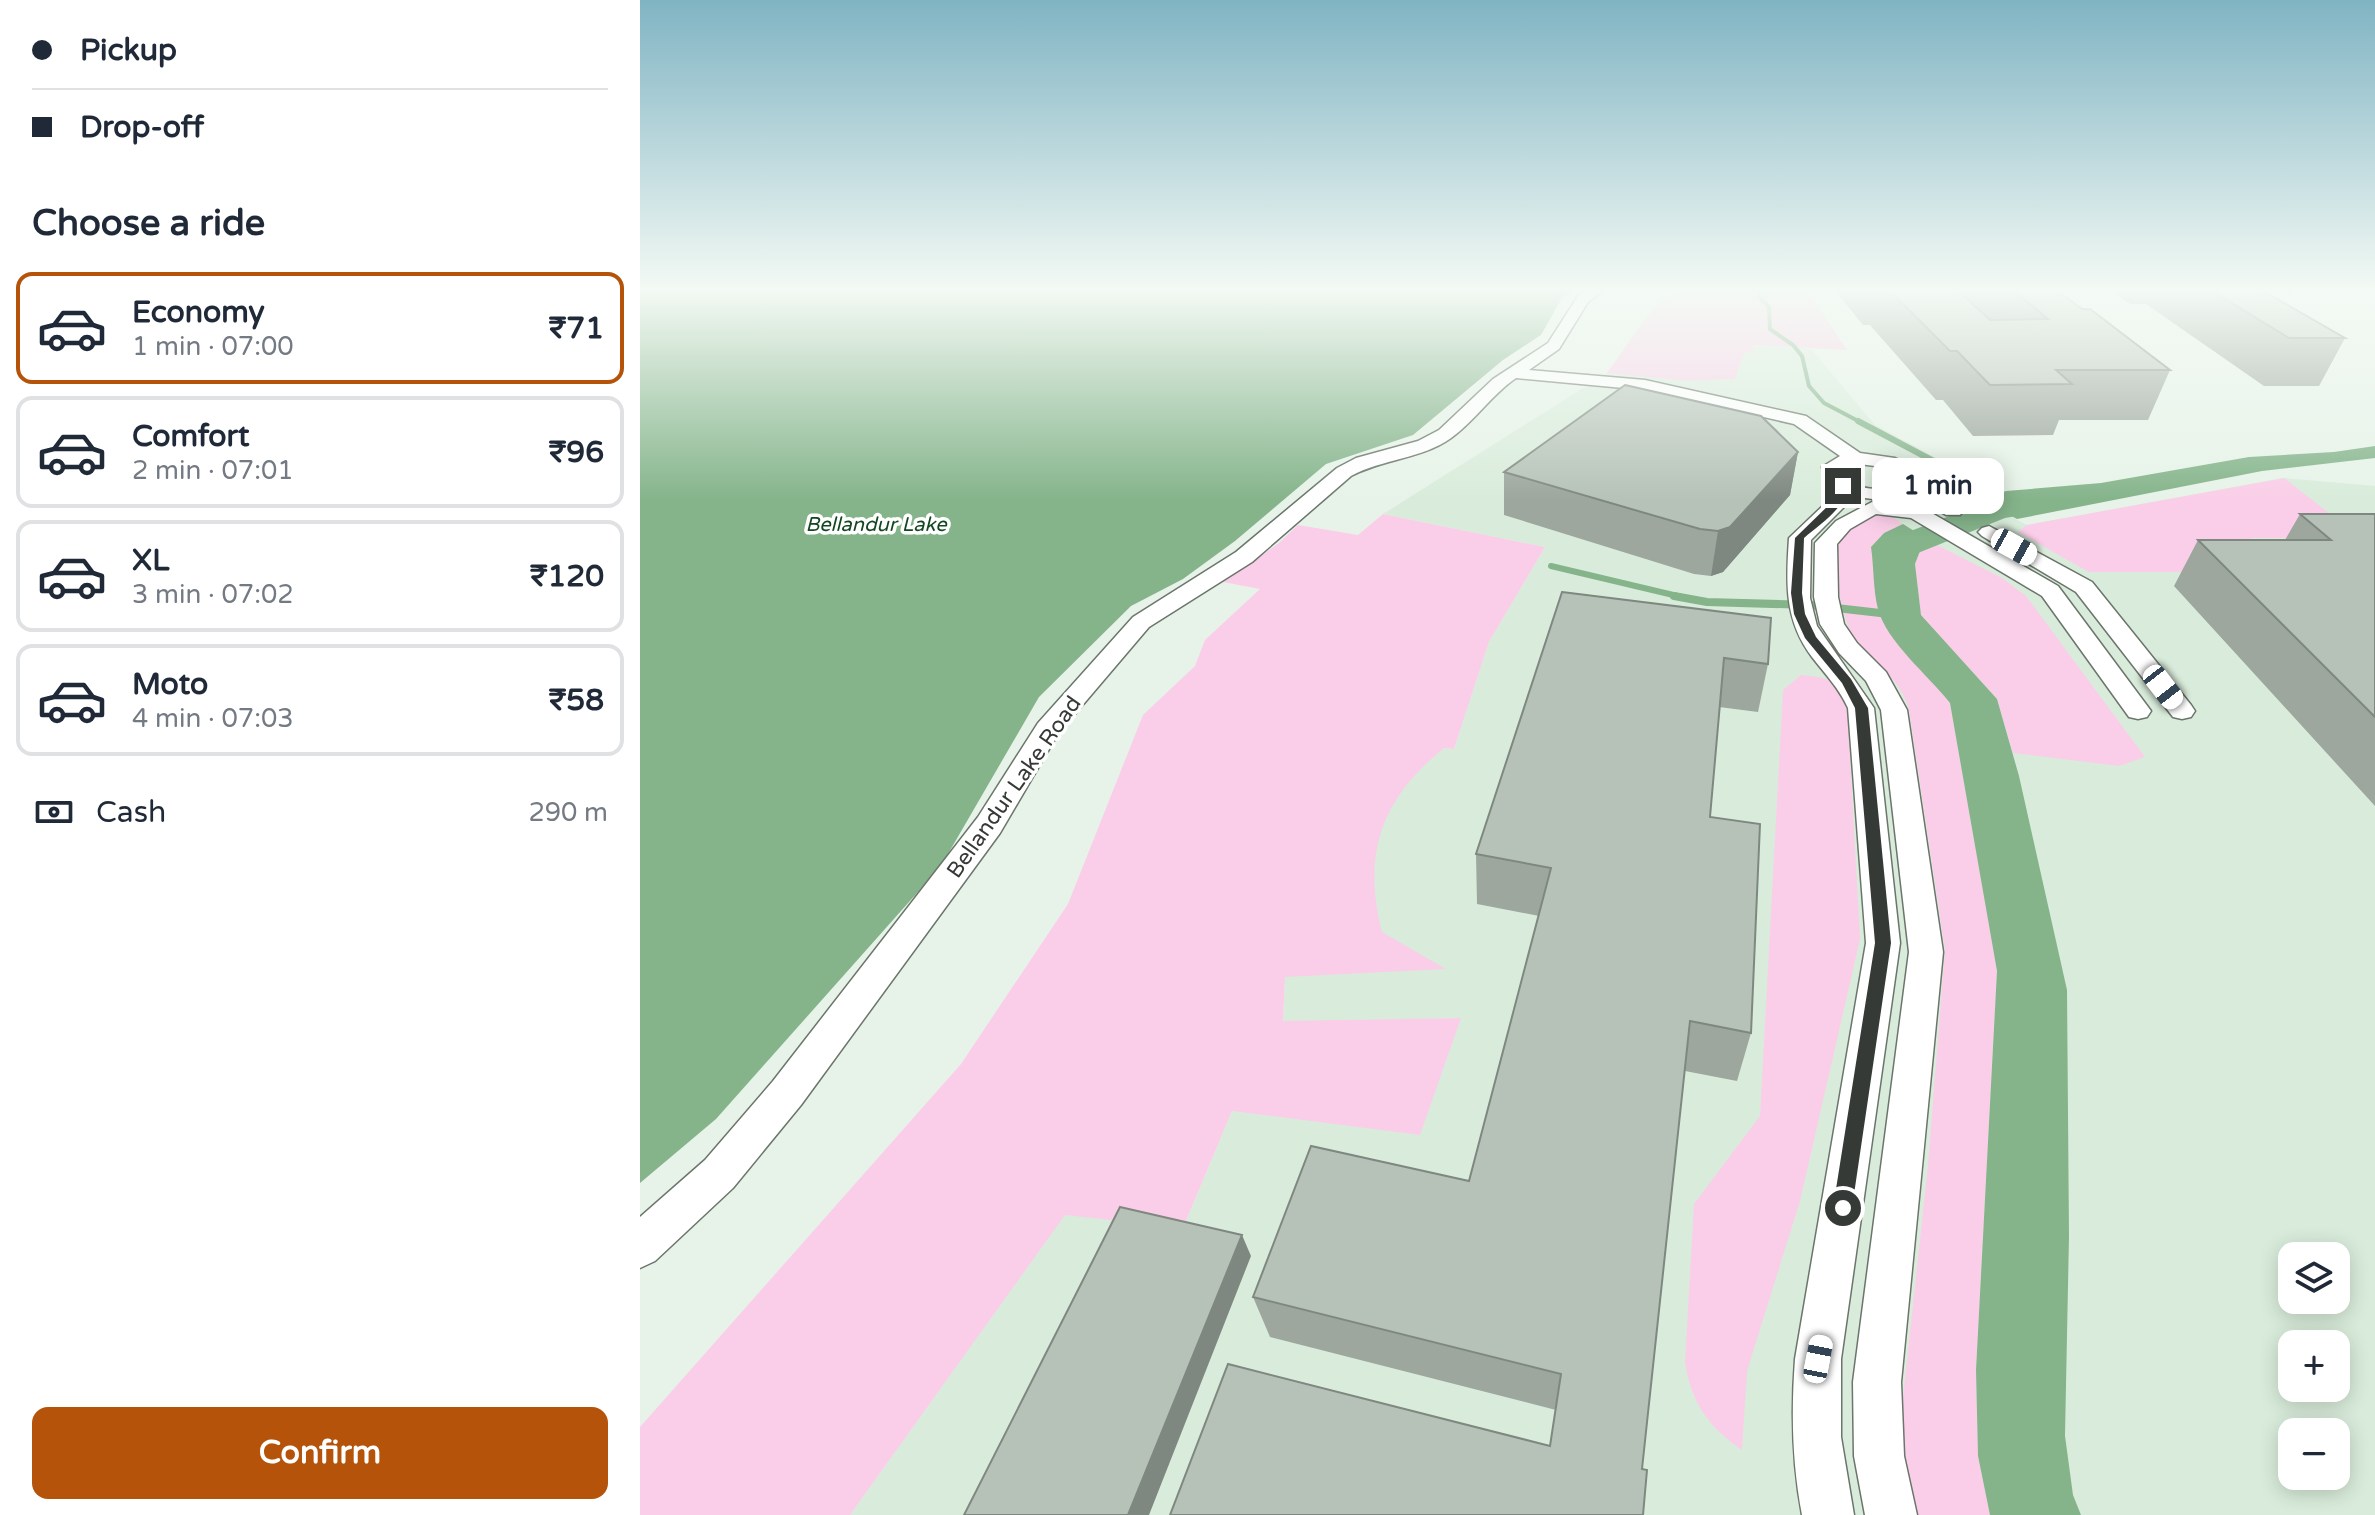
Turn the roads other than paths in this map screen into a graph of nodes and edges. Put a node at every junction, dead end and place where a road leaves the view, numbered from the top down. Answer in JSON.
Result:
{"nodes":[{"id":1,"x":1535,"y":359,"type":"edge"},
{"id":2,"x":1505,"y":378,"type":"junction"},
{"id":3,"x":1845,"y":469,"type":"junction"},
{"id":4,"x":1923,"y":501,"type":"junction"},
{"id":5,"x":2138,"y":711,"type":"dead end"},
{"id":6,"x":2182,"y":711,"type":"dead end"},
{"id":7,"x":640,"y":1246,"type":"edge"},
{"id":8,"x":1828,"y":1515,"type":"edge"},
{"id":9,"x":1891,"y":1515,"type":"edge"}],
"edges":[{"from":1,"to":2,"type":"street","name":"Bellandur Lake Road"},
{"from":2,"to":3,"type":"street"},
{"from":2,"to":7,"type":"street","name":"Bellandur Lake Road"},
{"from":3,"to":4,"type":"street"},
{"from":3,"to":4,"type":"street"},
{"from":3,"to":8,"type":"street"},
{"from":4,"to":5,"type":"street"},
{"from":4,"to":6,"type":"street"},
{"from":4,"to":9,"type":"street"}]}
